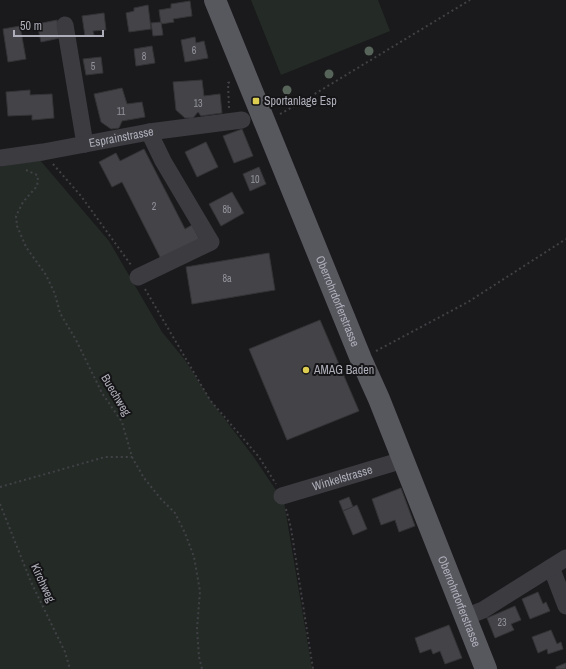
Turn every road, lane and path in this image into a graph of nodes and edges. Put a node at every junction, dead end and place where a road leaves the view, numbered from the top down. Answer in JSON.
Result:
{"nodes":[{"id":1,"x":215,"y":0,"type":"edge"},
{"id":2,"x":470,"y":0,"type":"edge"},
{"id":3,"x":65,"y":25,"type":"dead end"},
{"id":4,"x":298,"y":104,"type":"junction"},
{"id":5,"x":271,"y":114,"type":"junction"},
{"id":6,"x":242,"y":120,"type":"dead end"},
{"id":7,"x":149,"y":132,"type":"junction"},
{"id":8,"x":85,"y":144,"type":"junction"},
{"id":9,"x":43,"y":152,"type":"junction"},
{"id":10,"x":0,"y":158,"type":"edge"},
{"id":11,"x":24,"y":169,"type":"dead end"},
{"id":12,"x":566,"y":240,"type":"edge"},
{"id":13,"x":138,"y":277,"type":"junction"},
{"id":14,"x":361,"y":358,"type":"junction"},
{"id":15,"x":132,"y":457,"type":"junction"},
{"id":16,"x":403,"y":460,"type":"junction"},
{"id":17,"x":0,"y":487,"type":"edge"},
{"id":18,"x":282,"y":496,"type":"junction"},
{"id":19,"x":0,"y":504,"type":"edge"},
{"id":20,"x":566,"y":558,"type":"edge"},
{"id":21,"x":550,"y":568,"type":"junction"},
{"id":22,"x":566,"y":606,"type":"edge"},
{"id":23,"x":465,"y":617,"type":"junction"},
{"id":24,"x":70,"y":669,"type":"edge"},
{"id":25,"x":202,"y":669,"type":"edge"},
{"id":26,"x":313,"y":669,"type":"edge"},
{"id":27,"x":486,"y":669,"type":"edge"}],
"edges":[{"from":1,"to":5,"type":"main road","name":"Oberrohrdorferstrasse"},
{"from":2,"to":4,"type":"path"},
{"from":3,"to":8,"type":"street"},
{"from":4,"to":5,"type":"path"},
{"from":4,"to":5,"type":"path"},
{"from":5,"to":14,"type":"main road","name":"Oberrohrdorferstrasse"},
{"from":6,"to":7,"type":"street","name":"Esprainstrasse"},
{"from":7,"to":8,"type":"street","name":"Esprainstrasse"},
{"from":7,"to":13,"type":"street"},
{"from":8,"to":9,"type":"street","name":"Esprainstrasse"},
{"from":9,"to":10,"type":"street","name":"Esprainstrasse"},
{"from":9,"to":13,"type":"path"},
{"from":11,"to":15,"type":"path","name":"Buechweg"},
{"from":12,"to":14,"type":"path"},
{"from":13,"to":18,"type":"path"},
{"from":14,"to":16,"type":"main road","name":"Oberrohrdorferstrasse"},
{"from":15,"to":17,"type":"path"},
{"from":15,"to":25,"type":"path","name":"Buechweg"},
{"from":16,"to":18,"type":"street","name":"Winkelstrasse"},
{"from":16,"to":23,"type":"main road","name":"Oberrohrdorferstrasse"},
{"from":18,"to":26,"type":"path"},
{"from":19,"to":24,"type":"path","name":"Kirchweg"},
{"from":20,"to":21,"type":"street"},
{"from":21,"to":22,"type":"street"},
{"from":21,"to":23,"type":"street"},
{"from":23,"to":27,"type":"main road","name":"Oberrohrdorferstrasse"}]}
